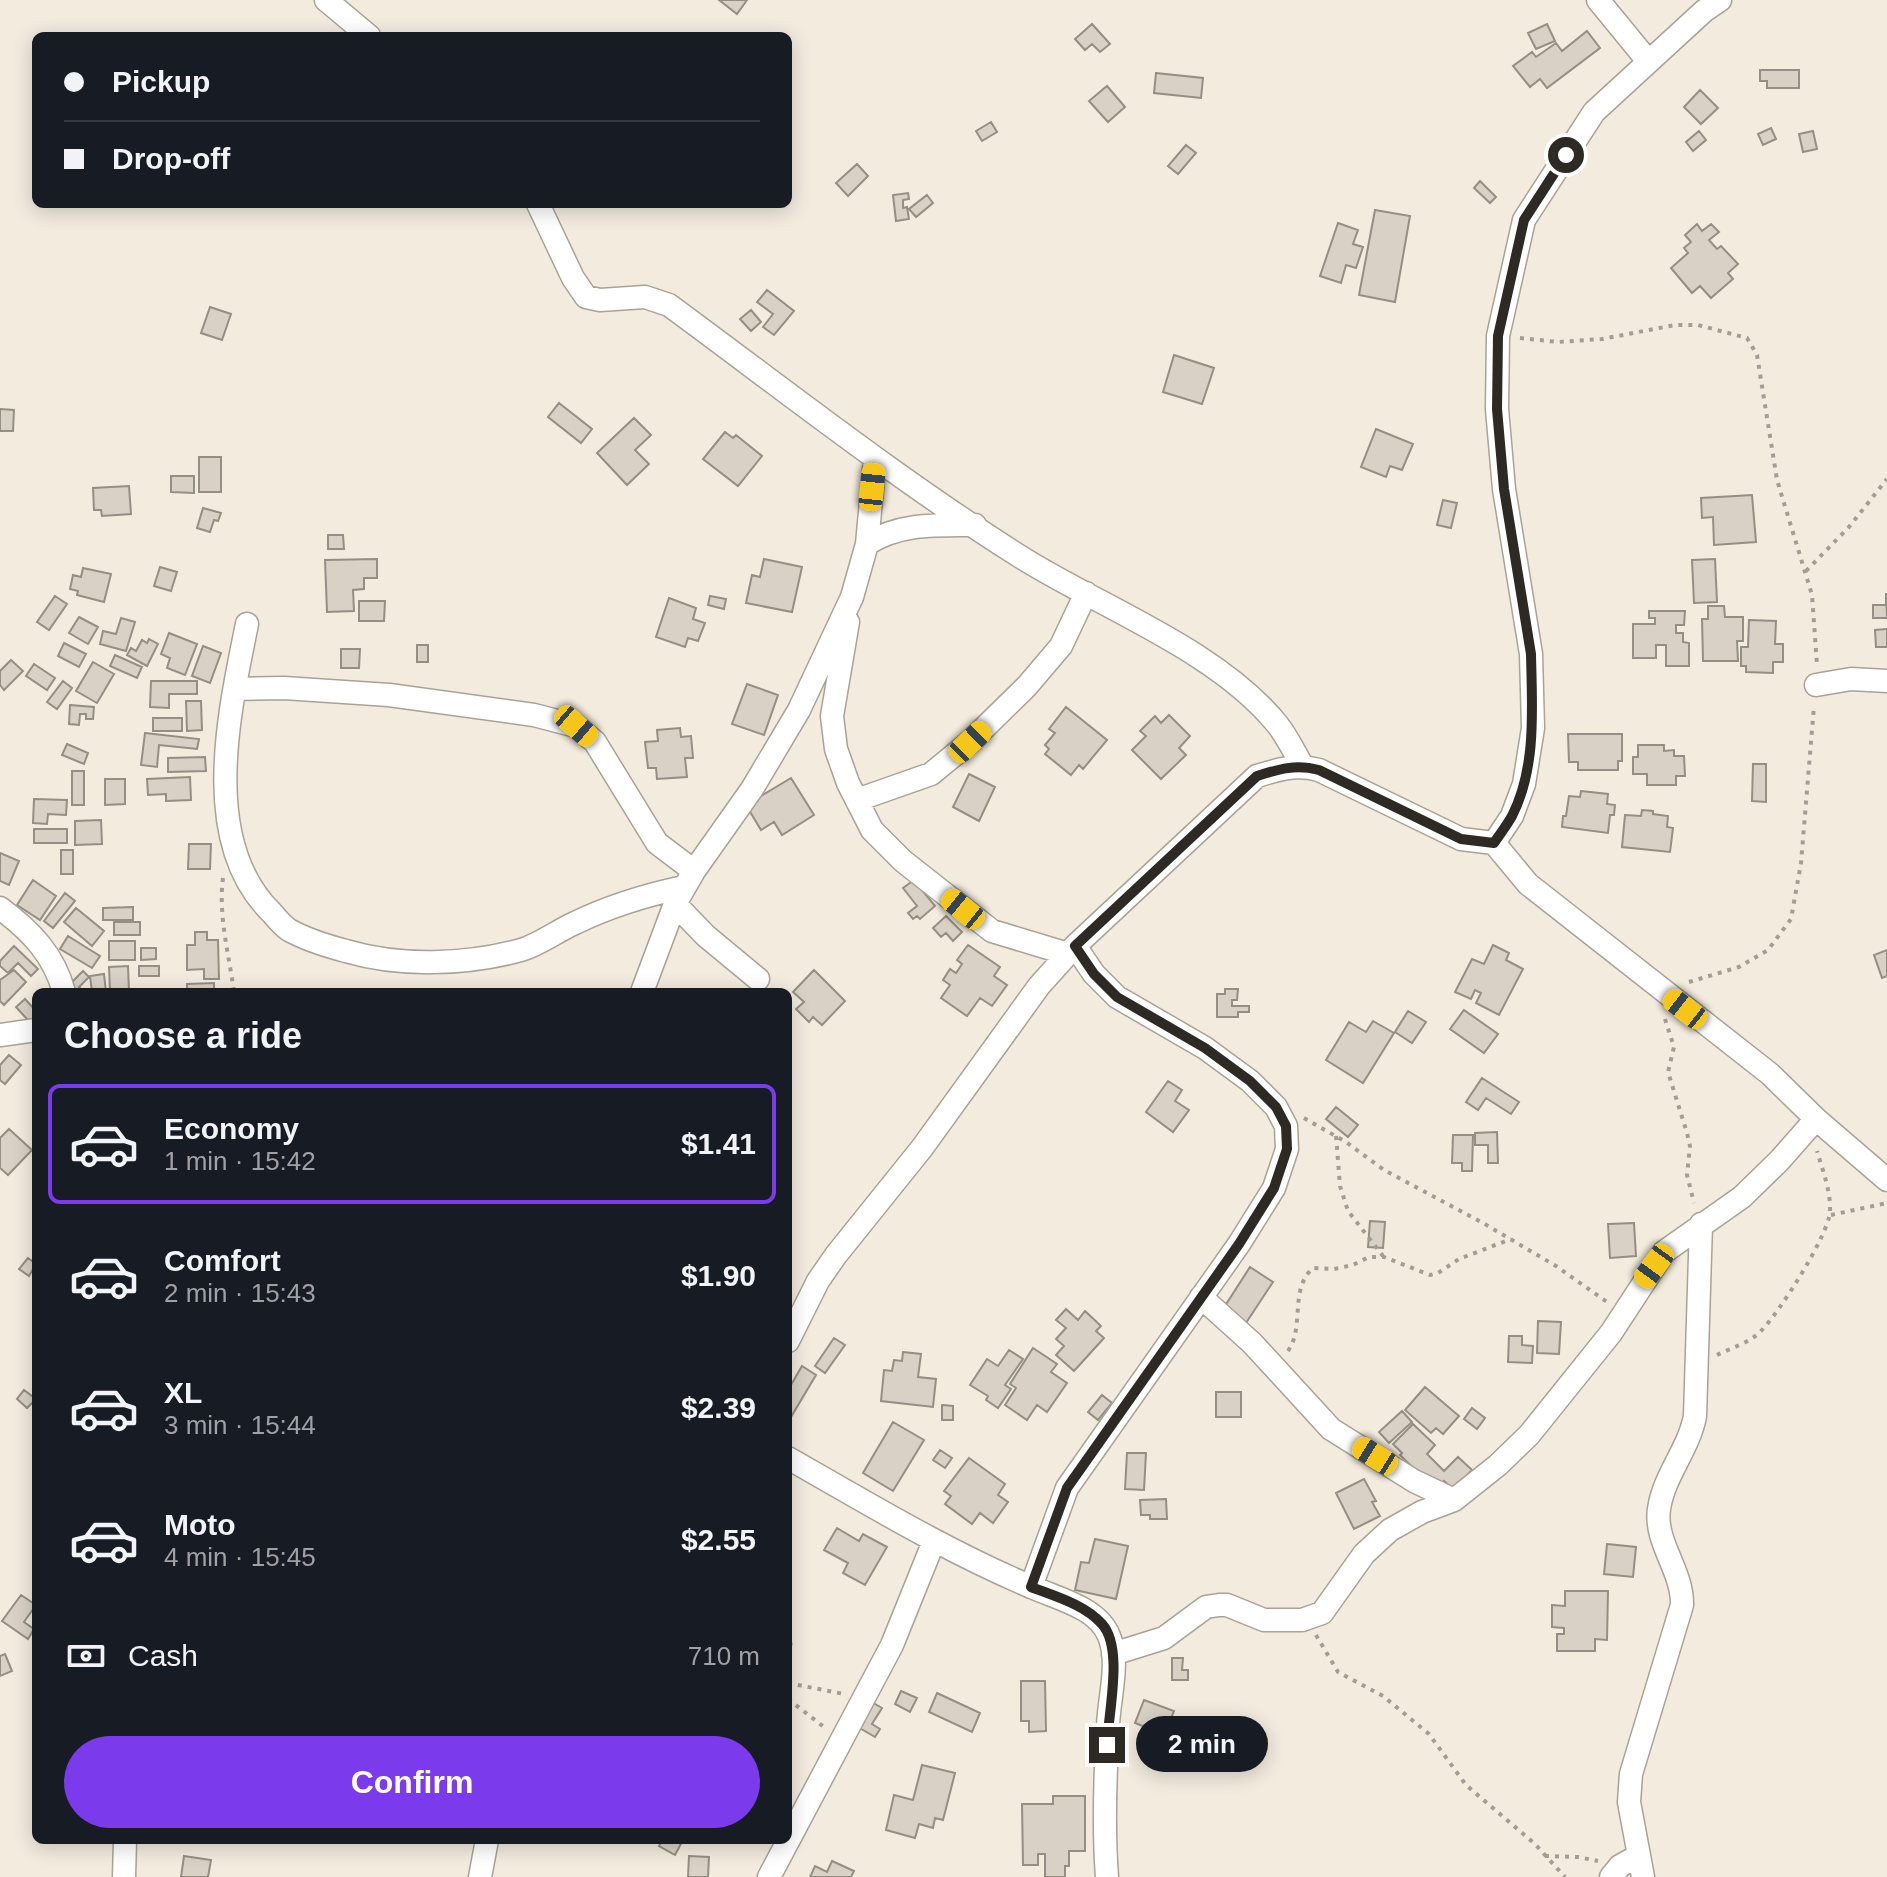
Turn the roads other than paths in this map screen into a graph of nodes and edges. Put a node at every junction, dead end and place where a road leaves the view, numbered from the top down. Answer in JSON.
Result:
{"nodes":[{"id":1,"x":326,"y":0,"type":"edge"},
{"id":2,"x":1598,"y":0,"type":"edge"},
{"id":3,"x":1720,"y":0,"type":"edge"},
{"id":4,"x":364,"y":32,"type":"edge"},
{"id":5,"x":1648,"y":61,"type":"junction"},
{"id":6,"x":540,"y":208,"type":"edge"},
{"id":7,"x":875,"y":458,"type":"junction"},
{"id":8,"x":975,"y":525,"type":"junction"},
{"id":9,"x":867,"y":544,"type":"junction"},
{"id":10,"x":1086,"y":593,"type":"junction"},
{"id":11,"x":852,"y":597,"type":"junction"},
{"id":12,"x":247,"y":624,"type":"dead end"},
{"id":13,"x":1887,"y":681,"type":"edge"},
{"id":14,"x":1816,"y":685,"type":"road end"},
{"id":15,"x":235,"y":689,"type":"junction"},
{"id":16,"x":1302,"y":765,"type":"junction"},
{"id":17,"x":857,"y":800,"type":"junction"},
{"id":18,"x":1494,"y":843,"type":"junction"},
{"id":19,"x":684,"y":887,"type":"junction"},
{"id":20,"x":0,"y":908,"type":"edge"},
{"id":21,"x":1072,"y":950,"type":"junction"},
{"id":22,"x":758,"y":979,"type":"dead end"},
{"id":23,"x":63,"y":988,"type":"edge"},
{"id":24,"x":644,"y":988,"type":"edge"},
{"id":25,"x":32,"y":1031,"type":"edge"},
{"id":26,"x":0,"y":1035,"type":"edge"},
{"id":27,"x":1813,"y":1122,"type":"junction"},
{"id":28,"x":1887,"y":1180,"type":"edge"},
{"id":29,"x":1701,"y":1224,"type":"junction"},
{"id":30,"x":1201,"y":1297,"type":"junction"},
{"id":31,"x":792,"y":1333,"type":"edge"},
{"id":32,"x":792,"y":1460,"type":"edge"},
{"id":33,"x":1454,"y":1500,"type":"junction"},
{"id":34,"x":934,"y":1541,"type":"junction"},
{"id":35,"x":1031,"y":1587,"type":"junction"},
{"id":36,"x":1113,"y":1654,"type":"junction"},
{"id":37,"x":792,"y":1834,"type":"edge"},
{"id":38,"x":125,"y":1844,"type":"edge"},
{"id":39,"x":486,"y":1844,"type":"edge"},
{"id":40,"x":787,"y":1844,"type":"edge"},
{"id":41,"x":1628,"y":1869,"type":"edge"},
{"id":42,"x":124,"y":1877,"type":"edge"},
{"id":43,"x":480,"y":1877,"type":"edge"},
{"id":44,"x":769,"y":1877,"type":"edge"},
{"id":45,"x":1107,"y":1877,"type":"edge"}],
"edges":[{"from":1,"to":4,"type":"street"},
{"from":2,"to":5,"type":"street"},
{"from":3,"to":5,"type":"street"},
{"from":5,"to":18,"type":"street"},
{"from":6,"to":7,"type":"street"},
{"from":7,"to":8,"type":"street"},
{"from":7,"to":9,"type":"street"},
{"from":8,"to":9,"type":"street"},
{"from":8,"to":10,"type":"street"},
{"from":9,"to":11,"type":"street"},
{"from":10,"to":16,"type":"street"},
{"from":10,"to":17,"type":"street"},
{"from":11,"to":17,"type":"street"},
{"from":11,"to":19,"type":"street"},
{"from":12,"to":15,"type":"street"},
{"from":13,"to":14,"type":"street"},
{"from":15,"to":19,"type":"street"},
{"from":15,"to":19,"type":"street"},
{"from":16,"to":18,"type":"street"},
{"from":16,"to":21,"type":"street"},
{"from":17,"to":21,"type":"street"},
{"from":18,"to":27,"type":"street"},
{"from":19,"to":22,"type":"street"},
{"from":19,"to":24,"type":"street"},
{"from":20,"to":23,"type":"street"},
{"from":21,"to":30,"type":"street"},
{"from":21,"to":31,"type":"street"},
{"from":25,"to":26,"type":"street"},
{"from":27,"to":28,"type":"street"},
{"from":27,"to":29,"type":"street"},
{"from":29,"to":33,"type":"street"},
{"from":29,"to":41,"type":"street"},
{"from":30,"to":33,"type":"street"},
{"from":30,"to":35,"type":"street"},
{"from":32,"to":34,"type":"street"},
{"from":33,"to":36,"type":"street"},
{"from":34,"to":35,"type":"street"},
{"from":34,"to":37,"type":"street"},
{"from":35,"to":36,"type":"street"},
{"from":36,"to":45,"type":"street"},
{"from":38,"to":42,"type":"street"},
{"from":39,"to":43,"type":"street"},
{"from":40,"to":44,"type":"street"}]}
